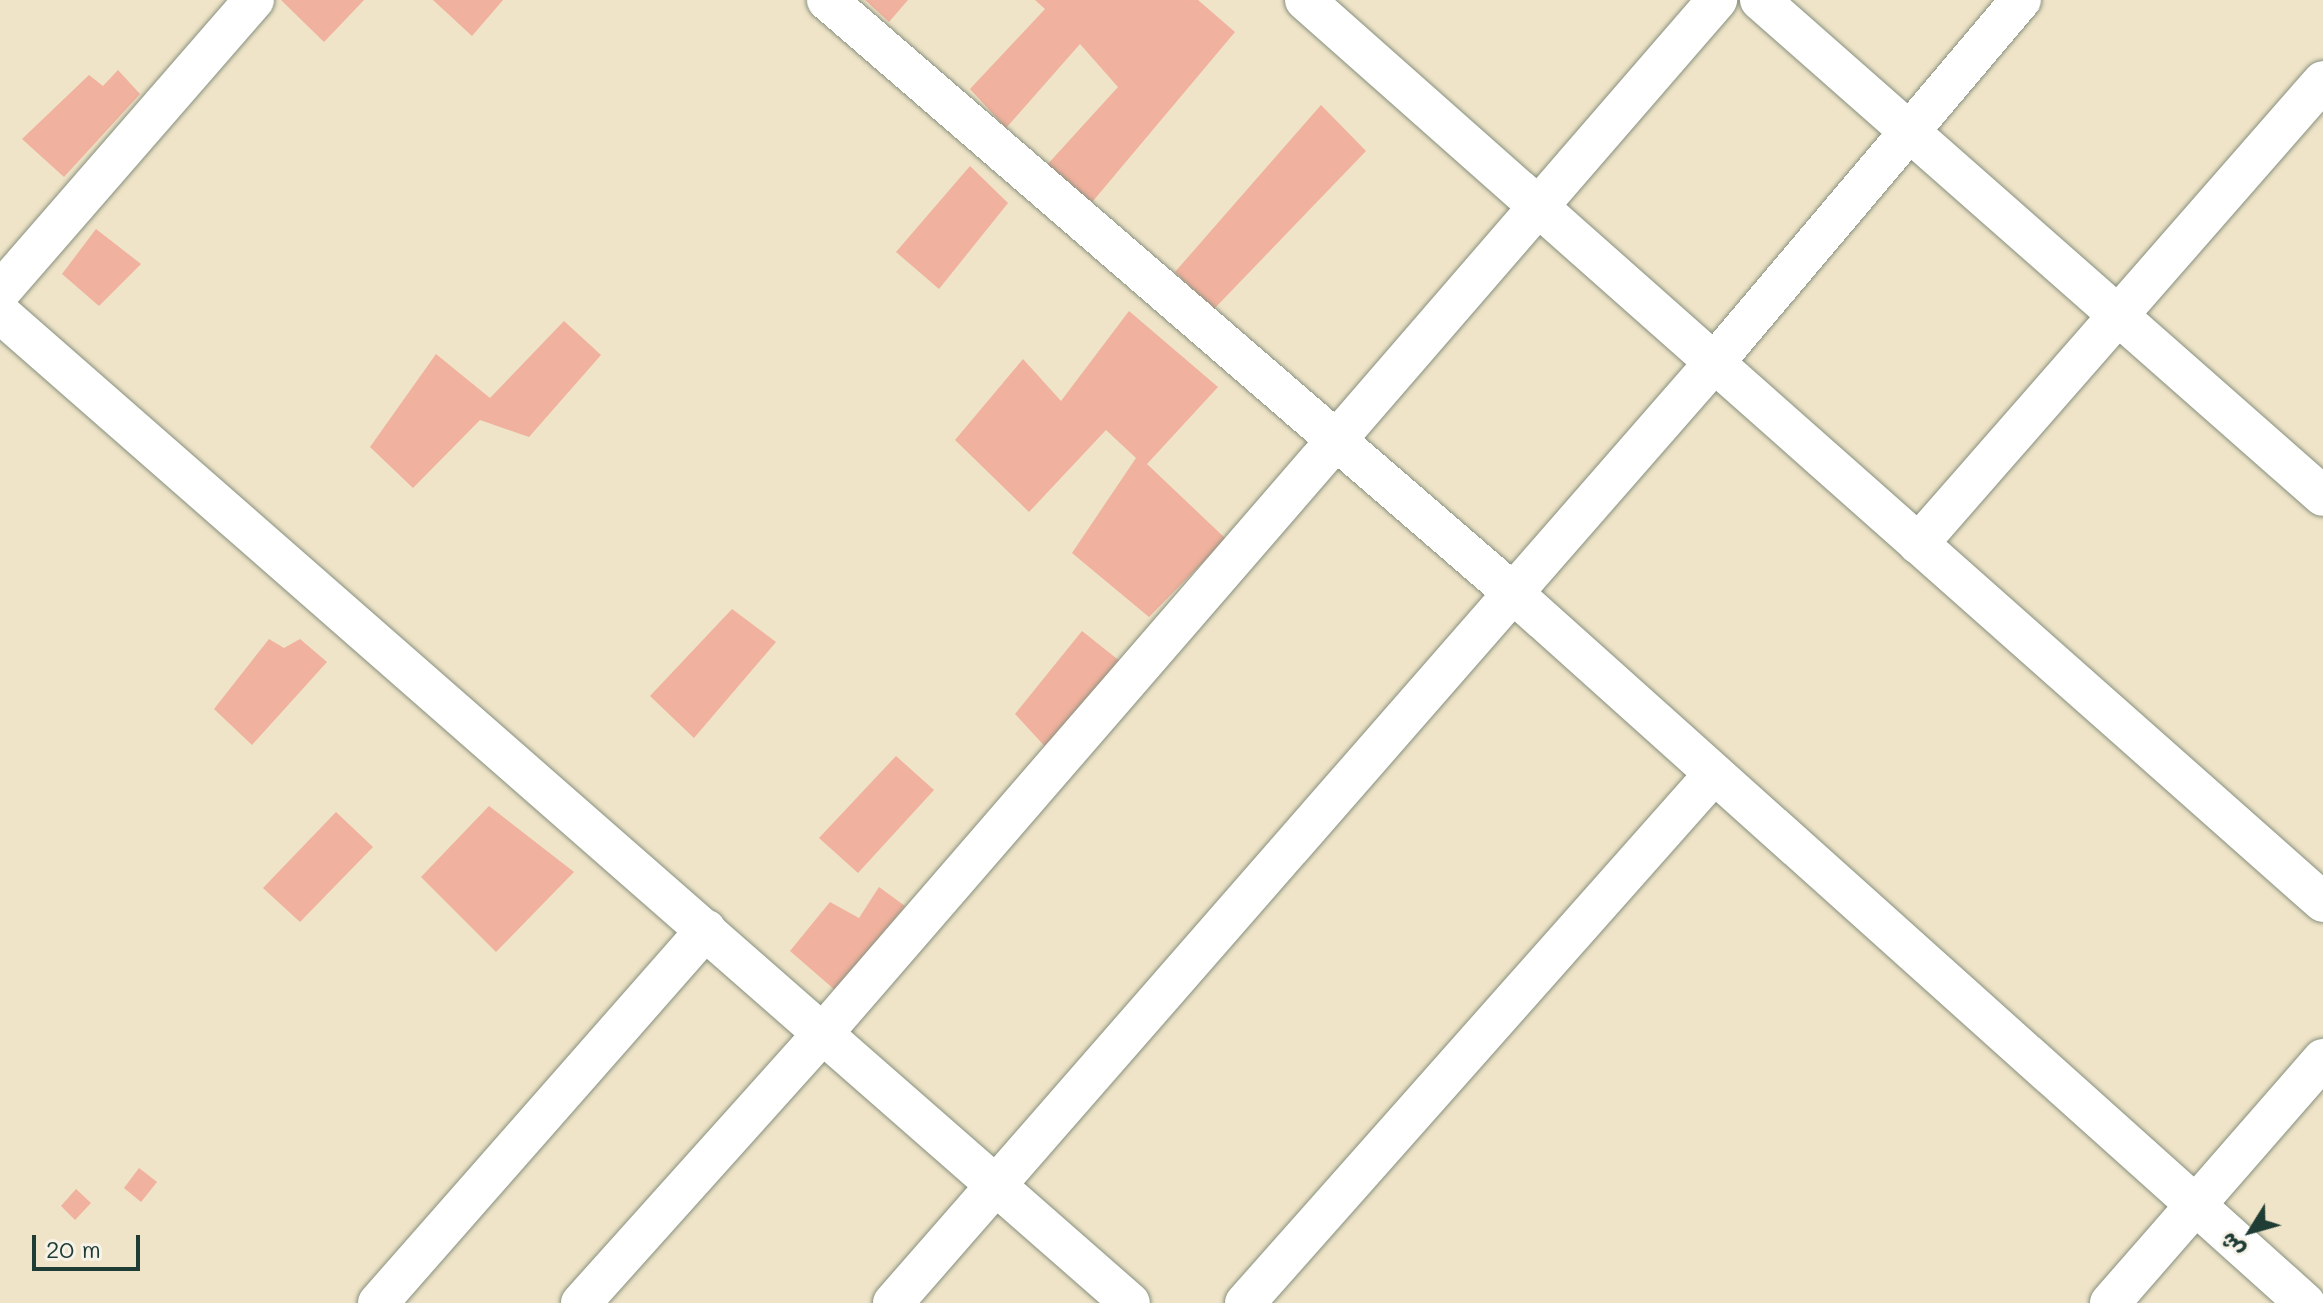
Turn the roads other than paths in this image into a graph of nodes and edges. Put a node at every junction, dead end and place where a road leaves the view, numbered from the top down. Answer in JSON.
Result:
{"nodes":[{"id":1,"x":254,"y":0,"type":"edge"},
{"id":2,"x":827,"y":0,"type":"edge"},
{"id":3,"x":1305,"y":0,"type":"edge"},
{"id":4,"x":1717,"y":0,"type":"edge"},
{"id":5,"x":1760,"y":0,"type":"edge"},
{"id":6,"x":2021,"y":0,"type":"edge"},
{"id":7,"x":2323,"y":81,"type":"edge"},
{"id":8,"x":1908,"y":134,"type":"junction"},
{"id":9,"x":1536,"y":206,"type":"junction"},
{"id":10,"x":0,"y":292,"type":"edge"},
{"id":11,"x":0,"y":313,"type":"edge"},
{"id":12,"x":2117,"y":316,"type":"junction"},
{"id":13,"x":1713,"y":364,"type":"junction"},
{"id":14,"x":1337,"y":441,"type":"junction"},
{"id":15,"x":2323,"y":496,"type":"edge"},
{"id":16,"x":1918,"y":544,"type":"junction"},
{"id":17,"x":1513,"y":593,"type":"junction"},
{"id":18,"x":1714,"y":774,"type":"junction"},
{"id":19,"x":2323,"y":902,"type":"edge"},
{"id":20,"x":706,"y":930,"type":"junction"},
{"id":21,"x":824,"y":1032,"type":"junction"},
{"id":22,"x":2323,"y":1059,"type":"edge"},
{"id":23,"x":998,"y":1186,"type":"junction"},
{"id":24,"x":2194,"y":1206,"type":"junction"},
{"id":25,"x":381,"y":1302,"type":"edge"},
{"id":26,"x":581,"y":1303,"type":"edge"},
{"id":27,"x":893,"y":1303,"type":"edge"},
{"id":28,"x":1130,"y":1303,"type":"edge"},
{"id":29,"x":1245,"y":1303,"type":"edge"},
{"id":30,"x":2110,"y":1303,"type":"edge"},
{"id":31,"x":2305,"y":1303,"type":"edge"}],
"edges":[{"from":1,"to":10,"type":"street"},
{"from":2,"to":14,"type":"street"},
{"from":3,"to":9,"type":"street"},
{"from":4,"to":9,"type":"street"},
{"from":5,"to":8,"type":"street"},
{"from":6,"to":8,"type":"street"},
{"from":7,"to":12,"type":"street"},
{"from":8,"to":12,"type":"street"},
{"from":8,"to":13,"type":"street"},
{"from":9,"to":13,"type":"street"},
{"from":9,"to":14,"type":"street"},
{"from":11,"to":20,"type":"street"},
{"from":12,"to":15,"type":"street"},
{"from":12,"to":16,"type":"street"},
{"from":13,"to":16,"type":"street"},
{"from":13,"to":17,"type":"street"},
{"from":14,"to":17,"type":"street"},
{"from":14,"to":21,"type":"street"},
{"from":16,"to":19,"type":"street"},
{"from":17,"to":18,"type":"street"},
{"from":17,"to":23,"type":"street"},
{"from":18,"to":24,"type":"street"},
{"from":18,"to":29,"type":"street"},
{"from":20,"to":21,"type":"street"},
{"from":20,"to":25,"type":"street"},
{"from":21,"to":23,"type":"street"},
{"from":21,"to":26,"type":"street"},
{"from":22,"to":24,"type":"street"},
{"from":23,"to":27,"type":"street"},
{"from":23,"to":28,"type":"street"},
{"from":24,"to":30,"type":"street"},
{"from":24,"to":31,"type":"street"}]}
